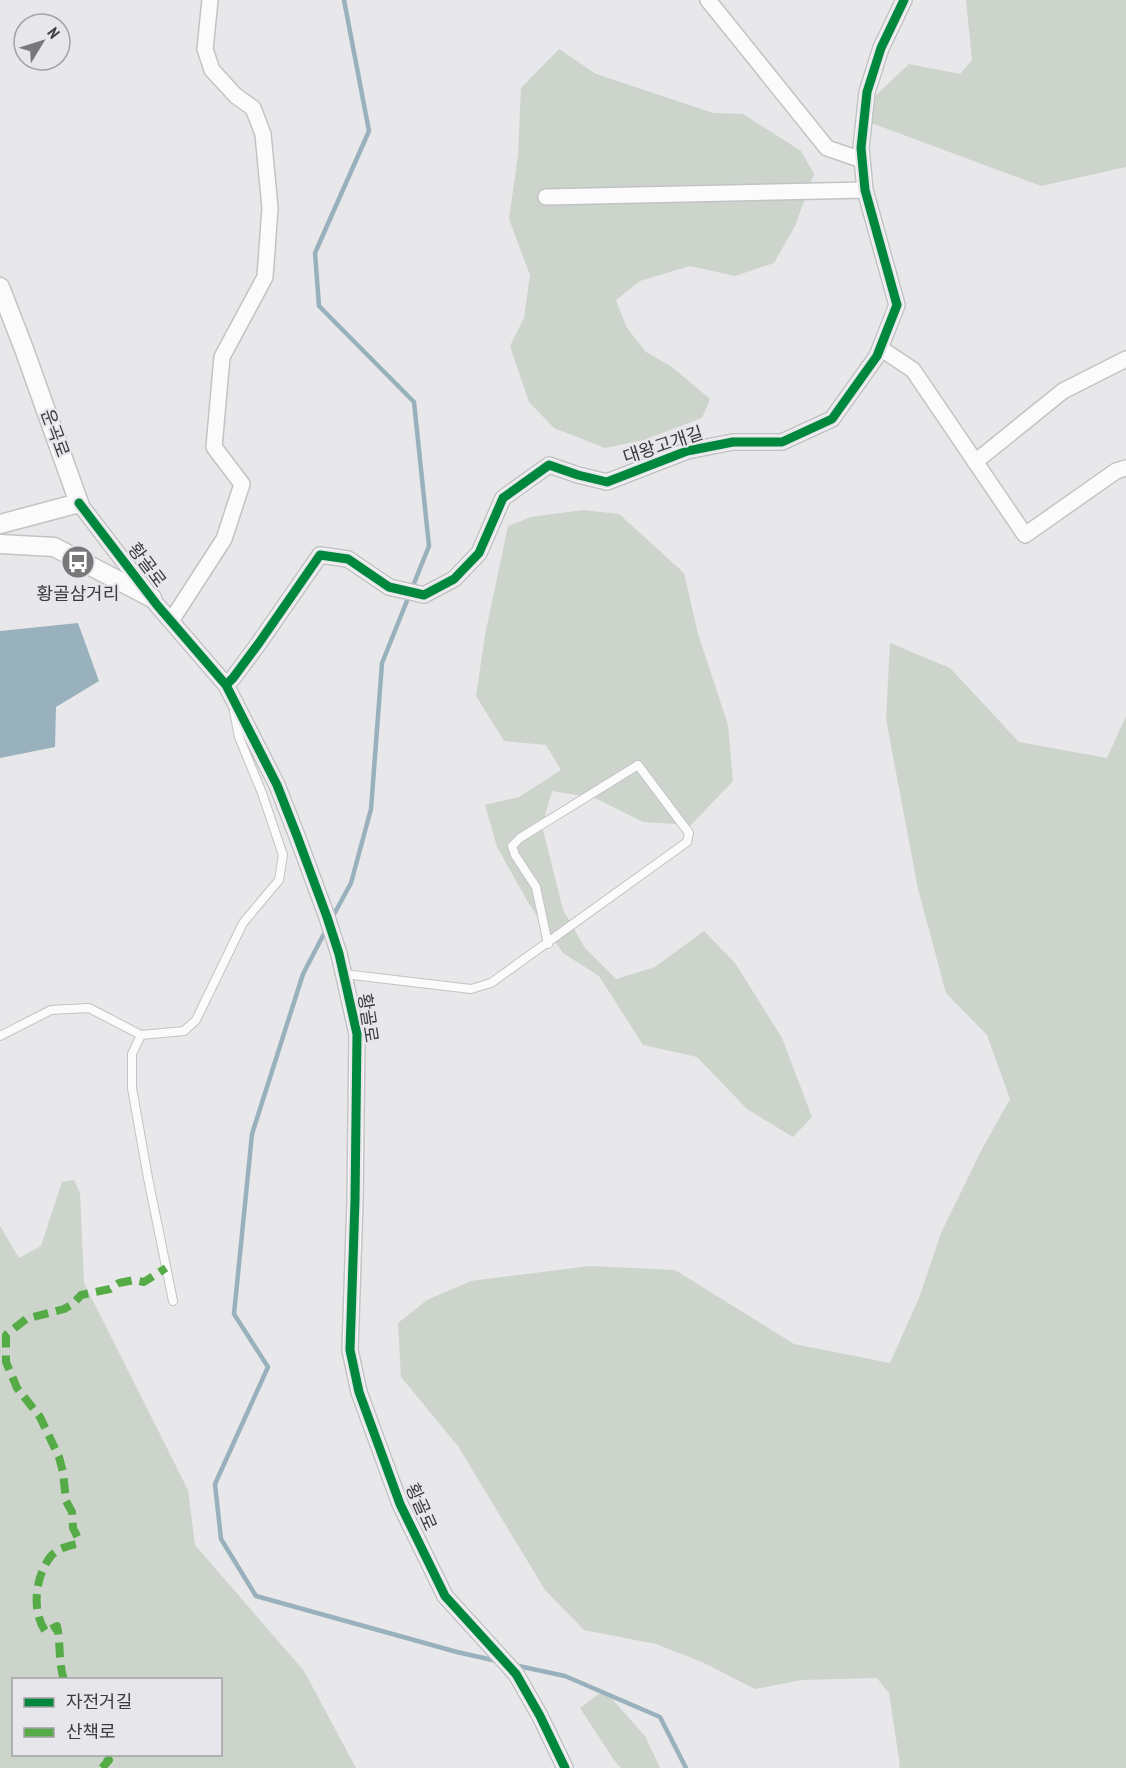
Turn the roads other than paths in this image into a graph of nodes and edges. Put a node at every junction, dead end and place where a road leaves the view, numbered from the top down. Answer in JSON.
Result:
{"nodes":[{"id":1,"x":210,"y":0,"type":"edge"},
{"id":2,"x":708,"y":0,"type":"edge"},
{"id":3,"x":904,"y":0,"type":"edge"},
{"id":4,"x":862,"y":160,"type":"junction"},
{"id":5,"x":865,"y":190,"type":"junction"},
{"id":6,"x":546,"y":198,"type":"dead end"},
{"id":7,"x":0,"y":287,"type":"edge"},
{"id":8,"x":880,"y":348,"type":"junction"},
{"id":9,"x":1126,"y":359,"type":"edge"},
{"id":10,"x":975,"y":462,"type":"junction"},
{"id":11,"x":1126,"y":468,"type":"edge"},
{"id":12,"x":79,"y":503,"type":"junction"},
{"id":13,"x":0,"y":524,"type":"edge"},
{"id":14,"x":0,"y":544,"type":"edge"},
{"id":15,"x":152,"y":598,"type":"junction"},
{"id":16,"x":171,"y":621,"type":"junction"},
{"id":17,"x":228,"y":689,"type":"junction"},
{"id":18,"x":548,"y":944,"type":"junction"},
{"id":19,"x":344,"y":974,"type":"junction"},
{"id":20,"x":141,"y":1035,"type":"junction"},
{"id":21,"x":0,"y":1036,"type":"edge"},
{"id":22,"x":173,"y":1301,"type":"dead end"},
{"id":23,"x":565,"y":1768,"type":"edge"}],
"edges":[{"from":1,"to":16,"type":"street"},
{"from":2,"to":4,"type":"street"},
{"from":3,"to":4,"type":"street","name":"대왕고개길"},
{"from":4,"to":5,"type":"street","name":"대왕고개길"},
{"from":5,"to":6,"type":"street"},
{"from":5,"to":8,"type":"street","name":"대왕고개길"},
{"from":7,"to":12,"type":"street","name":"운곡로"},
{"from":8,"to":10,"type":"street"},
{"from":8,"to":17,"type":"street","name":"대왕고개길"},
{"from":9,"to":10,"type":"street"},
{"from":10,"to":11,"type":"street"},
{"from":12,"to":13,"type":"street"},
{"from":12,"to":15,"type":"street","name":"황골로"},
{"from":14,"to":15,"type":"street"},
{"from":15,"to":16,"type":"street","name":"황골로"},
{"from":16,"to":17,"type":"street","name":"황골로"},
{"from":17,"to":19,"type":"street","name":"황골로"},
{"from":17,"to":20,"type":"lane"},
{"from":18,"to":18,"type":"lane"},
{"from":18,"to":19,"type":"lane"},
{"from":19,"to":23,"type":"street","name":"황골로"},
{"from":20,"to":21,"type":"lane"},
{"from":20,"to":22,"type":"lane"}]}
